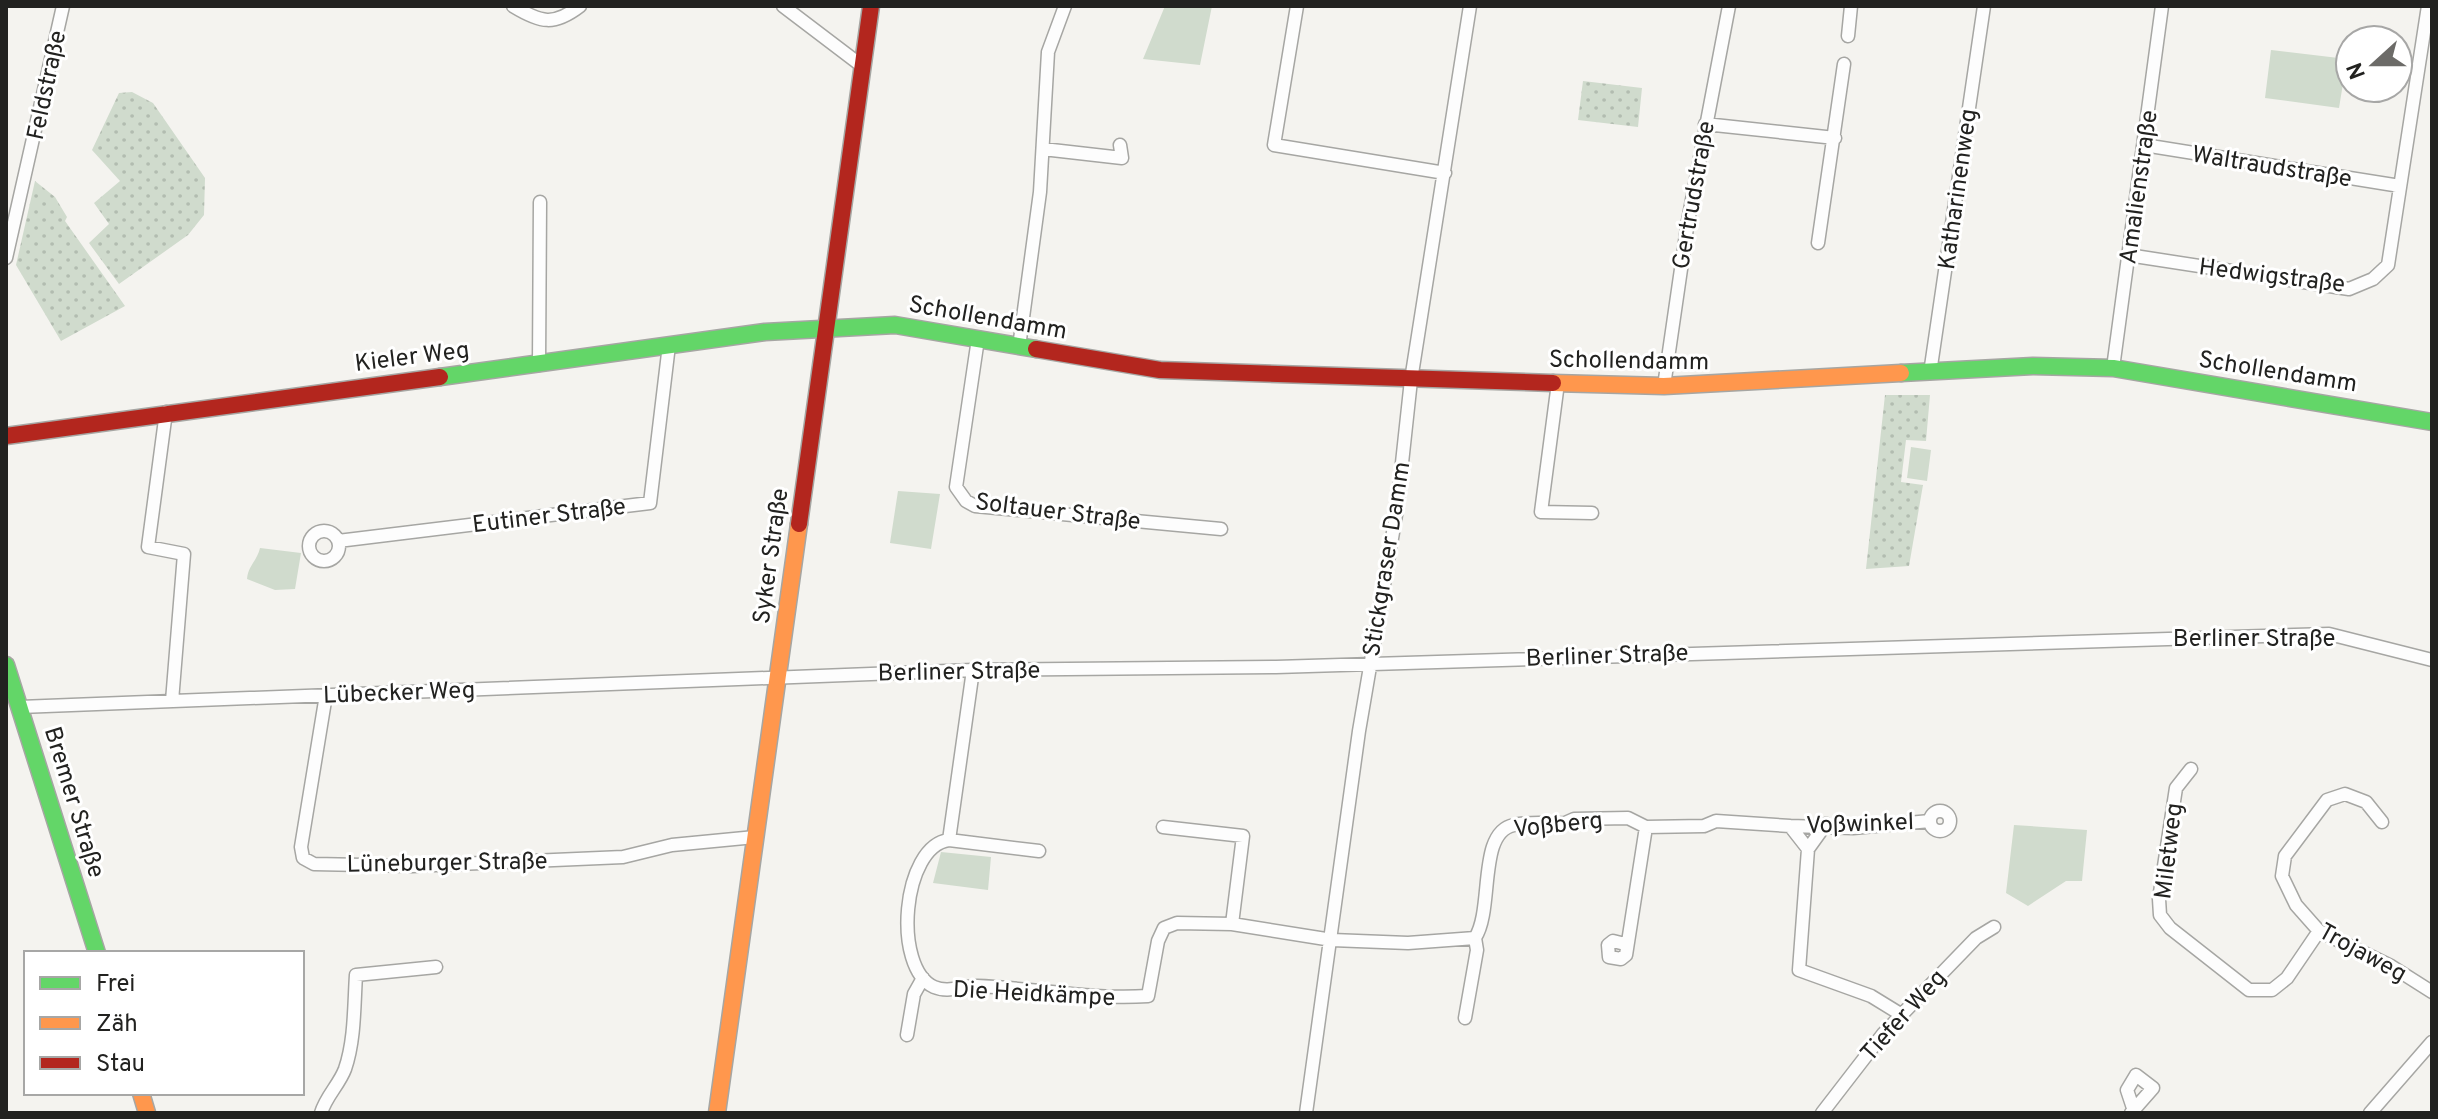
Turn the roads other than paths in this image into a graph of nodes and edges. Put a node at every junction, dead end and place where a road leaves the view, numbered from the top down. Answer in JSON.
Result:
{"nodes":[{"id":1,"x":63,"y":6,"type":"edge"},
{"id":2,"x":513,"y":6,"type":"edge"},
{"id":3,"x":580,"y":6,"type":"edge"},
{"id":4,"x":783,"y":6,"type":"edge"},
{"id":5,"x":871,"y":6,"type":"edge"},
{"id":6,"x":1065,"y":6,"type":"edge"},
{"id":7,"x":1297,"y":6,"type":"edge"},
{"id":8,"x":1470,"y":6,"type":"edge"},
{"id":9,"x":1729,"y":6,"type":"edge"},
{"id":10,"x":1851,"y":6,"type":"edge"},
{"id":11,"x":1984,"y":6,"type":"edge"},
{"id":12,"x":2162,"y":6,"type":"edge"},
{"id":13,"x":2428,"y":6,"type":"edge"},
{"id":14,"x":1848,"y":36,"type":"dead end"},
{"id":15,"x":2427,"y":60,"type":"edge"},
{"id":16,"x":1844,"y":64,"type":"dead end"},
{"id":17,"x":862,"y":66,"type":"junction"},
{"id":18,"x":1705,"y":124,"type":"junction"},
{"id":19,"x":1835,"y":138,"type":"junction"},
{"id":20,"x":1120,"y":145,"type":"dead end"},
{"id":21,"x":2144,"y":145,"type":"junction"},
{"id":22,"x":1043,"y":149,"type":"junction"},
{"id":23,"x":1445,"y":173,"type":"junction"},
{"id":24,"x":2400,"y":186,"type":"junction"},
{"id":25,"x":540,"y":202,"type":"dead end"},
{"id":26,"x":1818,"y":243,"type":"dead end"},
{"id":27,"x":2128,"y":255,"type":"junction"},
{"id":28,"x":6,"y":258,"type":"edge"},
{"id":29,"x":825,"y":327,"type":"junction"},
{"id":30,"x":978,"y":339,"type":"junction"},
{"id":31,"x":669,"y":345,"type":"junction"},
{"id":32,"x":1019,"y":347,"type":"junction"},
{"id":33,"x":539,"y":365,"type":"junction"},
{"id":34,"x":2113,"y":368,"type":"junction"},
{"id":35,"x":1930,"y":373,"type":"junction"},
{"id":36,"x":1411,"y":380,"type":"junction"},
{"id":37,"x":1558,"y":383,"type":"junction"},
{"id":38,"x":1664,"y":386,"type":"junction"},
{"id":39,"x":166,"y":412,"type":"junction"},
{"id":40,"x":2432,"y":422,"type":"edge"},
{"id":41,"x":6,"y":436,"type":"edge"},
{"id":42,"x":1592,"y":513,"type":"dead end"},
{"id":43,"x":1221,"y":529,"type":"dead end"},
{"id":44,"x":338,"y":541,"type":"dead end"},
{"id":45,"x":2432,"y":660,"type":"edge"},
{"id":46,"x":1369,"y":663,"type":"junction"},
{"id":47,"x":6,"y":665,"type":"edge"},
{"id":48,"x":973,"y":670,"type":"junction"},
{"id":49,"x":778,"y":677,"type":"junction"},
{"id":50,"x":326,"y":695,"type":"junction"},
{"id":51,"x":172,"y":701,"type":"junction"},
{"id":52,"x":20,"y":707,"type":"junction"},
{"id":53,"x":2191,"y":769,"type":"dead end"},
{"id":54,"x":1930,"y":821,"type":"dead end"},
{"id":55,"x":2382,"y":822,"type":"dead end"},
{"id":56,"x":1826,"y":824,"type":"junction"},
{"id":57,"x":1790,"y":826,"type":"junction"},
{"id":58,"x":1163,"y":827,"type":"dead end"},
{"id":59,"x":1646,"y":827,"type":"junction"},
{"id":60,"x":755,"y":837,"type":"junction"},
{"id":61,"x":949,"y":840,"type":"junction"},
{"id":62,"x":1808,"y":849,"type":"junction"},
{"id":63,"x":1039,"y":851,"type":"dead end"},
{"id":64,"x":1232,"y":924,"type":"junction"},
{"id":65,"x":1994,"y":927,"type":"dead end"},
{"id":66,"x":2319,"y":931,"type":"junction"},
{"id":67,"x":1475,"y":938,"type":"junction"},
{"id":68,"x":1332,"y":940,"type":"junction"},
{"id":69,"x":1625,"y":944,"type":"dead end"},
{"id":70,"x":96,"y":951,"type":"edge"},
{"id":71,"x":436,"y":967,"type":"dead end"},
{"id":72,"x":923,"y":978,"type":"junction"},
{"id":73,"x":2432,"y":992,"type":"edge"},
{"id":74,"x":1902,"y":1015,"type":"junction"},
{"id":75,"x":1465,"y":1018,"type":"dead end"},
{"id":76,"x":907,"y":1035,"type":"dead end"},
{"id":77,"x":2432,"y":1042,"type":"edge"},
{"id":78,"x":321,"y":1113,"type":"edge"},
{"id":79,"x":717,"y":1113,"type":"edge"},
{"id":80,"x":1306,"y":1113,"type":"edge"},
{"id":81,"x":1822,"y":1113,"type":"edge"},
{"id":82,"x":2370,"y":1113,"type":"edge"}],
"edges":[{"from":1,"to":28,"type":"street","name":"Feldstraße"},
{"from":2,"to":3,"type":"street"},
{"from":4,"to":17,"type":"street"},
{"from":5,"to":17,"type":"street","name":"Syker Straße"},
{"from":6,"to":22,"type":"street"},
{"from":7,"to":23,"type":"street"},
{"from":8,"to":23,"type":"street","name":"Stickgraser Damm"},
{"from":9,"to":18,"type":"street","name":"Gertrudstraße"},
{"from":10,"to":14,"type":"street"},
{"from":11,"to":35,"type":"street","name":"Katharinenweg"},
{"from":12,"to":21,"type":"street","name":"Amalienstraße"},
{"from":13,"to":15,"type":"street","name":"Hedwigstraße"},
{"from":15,"to":24,"type":"street","name":"Hedwigstraße"},
{"from":16,"to":19,"type":"street"},
{"from":17,"to":29,"type":"street","name":"Syker Straße"},
{"from":18,"to":19,"type":"street"},
{"from":18,"to":38,"type":"street","name":"Gertrudstraße"},
{"from":19,"to":26,"type":"street"},
{"from":20,"to":22,"type":"street"},
{"from":21,"to":24,"type":"street","name":"Waltraudstraße"},
{"from":21,"to":27,"type":"street","name":"Amalienstraße"},
{"from":22,"to":32,"type":"street"},
{"from":23,"to":36,"type":"street","name":"Stickgraser Damm"},
{"from":24,"to":27,"type":"street","name":"Hedwigstraße"},
{"from":25,"to":33,"type":"street"},
{"from":27,"to":34,"type":"street","name":"Amalienstraße"},
{"from":29,"to":30,"type":"street","name":"Schollendamm"},
{"from":29,"to":31,"type":"street","name":"Kieler Weg"},
{"from":29,"to":49,"type":"street","name":"Syker Straße"},
{"from":30,"to":32,"type":"street","name":"Schollendamm"},
{"from":30,"to":43,"type":"street","name":"Soltauer Straße"},
{"from":31,"to":33,"type":"street","name":"Kieler Weg"},
{"from":31,"to":44,"type":"street","name":"Eutiner Straße"},
{"from":32,"to":36,"type":"street","name":"Schollendamm"},
{"from":33,"to":39,"type":"street","name":"Kieler Weg"},
{"from":34,"to":35,"type":"street","name":"Schollendamm"},
{"from":34,"to":40,"type":"street","name":"Schollendamm"},
{"from":35,"to":38,"type":"street","name":"Schollendamm"},
{"from":36,"to":37,"type":"street","name":"Schollendamm"},
{"from":36,"to":46,"type":"street","name":"Stickgraser Damm"},
{"from":37,"to":38,"type":"street","name":"Schollendamm"},
{"from":37,"to":42,"type":"street"},
{"from":39,"to":41,"type":"street","name":"Kieler Weg"},
{"from":39,"to":51,"type":"street"},
{"from":45,"to":46,"type":"street","name":"Berliner Straße"},
{"from":46,"to":48,"type":"street","name":"Berliner Straße"},
{"from":46,"to":68,"type":"street","name":"Stickgraser Damm"},
{"from":47,"to":52,"type":"street","name":"Bremer Straße"},
{"from":48,"to":49,"type":"street","name":"Berliner Straße"},
{"from":48,"to":61,"type":"street"},
{"from":49,"to":50,"type":"street","name":"Lübecker Weg"},
{"from":49,"to":60,"type":"street","name":"Syker Straße"},
{"from":50,"to":51,"type":"street","name":"Lübecker Weg"},
{"from":50,"to":60,"type":"street","name":"Lüneburger Straße"},
{"from":51,"to":52,"type":"street","name":"Lübecker Weg"},
{"from":52,"to":70,"type":"street","name":"Bremer Straße"},
{"from":53,"to":66,"type":"street","name":"Miletweg"},
{"from":54,"to":56,"type":"street","name":"Voßwinkel"},
{"from":55,"to":66,"type":"street","name":"Trojaweg"},
{"from":56,"to":57,"type":"street","name":"Voßwinkel"},
{"from":56,"to":62,"type":"street"},
{"from":57,"to":59,"type":"street","name":"Voßberg"},
{"from":57,"to":62,"type":"street"},
{"from":58,"to":64,"type":"street"},
{"from":59,"to":67,"type":"street","name":"Voßberg"},
{"from":59,"to":69,"type":"street"},
{"from":60,"to":79,"type":"street","name":"Syker Straße"},
{"from":61,"to":63,"type":"street"},
{"from":61,"to":72,"type":"street","name":"Die Heidkämpe"},
{"from":62,"to":74,"type":"street"},
{"from":64,"to":68,"type":"street","name":"Die Heidkämpe"},
{"from":64,"to":72,"type":"street","name":"Die Heidkämpe"},
{"from":65,"to":74,"type":"street","name":"Tiefer Weg"},
{"from":66,"to":73,"type":"street","name":"Trojaweg"},
{"from":67,"to":68,"type":"street"},
{"from":67,"to":75,"type":"street"},
{"from":68,"to":80,"type":"street","name":"Stickgraser Damm"},
{"from":71,"to":78,"type":"street"},
{"from":72,"to":76,"type":"street","name":"Die Heidkämpe"},
{"from":74,"to":81,"type":"street","name":"Tiefer Weg"},
{"from":77,"to":82,"type":"street"}]}
